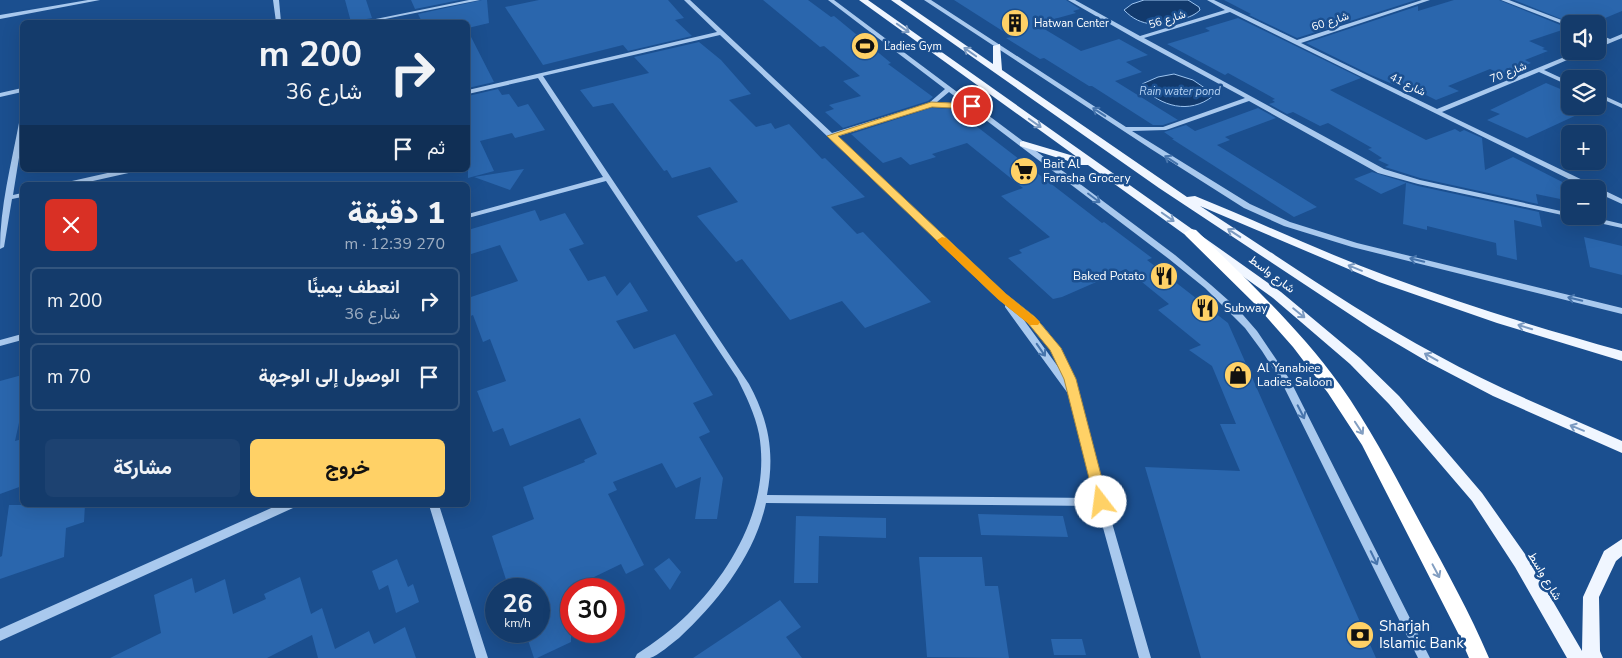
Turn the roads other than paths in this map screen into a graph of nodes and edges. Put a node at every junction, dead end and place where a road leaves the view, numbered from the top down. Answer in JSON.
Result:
{"nodes":[{"id":1,"x":97,"y":0,"type":"edge"},
{"id":2,"x":276,"y":0,"type":"edge"},
{"id":3,"x":477,"y":0,"type":"edge"},
{"id":4,"x":687,"y":0,"type":"edge"},
{"id":5,"x":831,"y":0,"type":"edge"},
{"id":6,"x":863,"y":0,"type":"edge"},
{"id":7,"x":895,"y":0,"type":"edge"},
{"id":8,"x":927,"y":0,"type":"edge"},
{"id":9,"x":1071,"y":0,"type":"edge"},
{"id":10,"x":1210,"y":0,"type":"edge"},
{"id":11,"x":1427,"y":0,"type":"edge"},
{"id":12,"x":1504,"y":0,"type":"edge"},
{"id":13,"x":1230,"y":10,"type":"junction"},
{"id":14,"x":0,"y":17,"type":"edge"},
{"id":15,"x":279,"y":20,"type":"edge"},
{"id":16,"x":374,"y":20,"type":"edge"},
{"id":17,"x":1561,"y":22,"type":"edge"},
{"id":18,"x":720,"y":33,"type":"junction"},
{"id":19,"x":1622,"y":36,"type":"edge"},
{"id":20,"x":1138,"y":38,"type":"junction"},
{"id":21,"x":1606,"y":39,"type":"edge"},
{"id":22,"x":1611,"y":41,"type":"junction"},
{"id":23,"x":1297,"y":42,"type":"junction"},
{"id":24,"x":1606,"y":43,"type":"edge"},
{"id":25,"x":997,"y":46,"type":"junction"},
{"id":26,"x":1563,"y":60,"type":"edge"},
{"id":27,"x":1539,"y":70,"type":"junction"},
{"id":28,"x":998,"y":72,"type":"junction"},
{"id":29,"x":539,"y":75,"type":"junction"},
{"id":30,"x":1561,"y":80,"type":"edge"},
{"id":31,"x":949,"y":89,"type":"junction"},
{"id":32,"x":20,"y":90,"type":"edge"},
{"id":33,"x":470,"y":92,"type":"edge"},
{"id":34,"x":0,"y":95,"type":"edge"},
{"id":35,"x":1249,"y":99,"type":"junction"},
{"id":36,"x":1606,"y":99,"type":"edge"},
{"id":37,"x":931,"y":104,"type":"junction"},
{"id":38,"x":972,"y":106,"type":"junction"},
{"id":39,"x":1622,"y":106,"type":"edge"},
{"id":40,"x":1438,"y":111,"type":"junction"},
{"id":41,"x":1124,"y":128,"type":"junction"},
{"id":42,"x":1164,"y":130,"type":"junction"},
{"id":43,"x":20,"y":134,"type":"edge"},
{"id":44,"x":832,"y":136,"type":"junction"},
{"id":45,"x":1023,"y":144,"type":"junction"},
{"id":46,"x":1153,"y":148,"type":"junction"},
{"id":47,"x":1097,"y":166,"type":"junction"},
{"id":48,"x":121,"y":172,"type":"edge"},
{"id":49,"x":608,"y":178,"type":"junction"},
{"id":50,"x":1578,"y":180,"type":"edge"},
{"id":51,"x":79,"y":182,"type":"edge"},
{"id":52,"x":1162,"y":186,"type":"junction"},
{"id":53,"x":1606,"y":194,"type":"edge"},
{"id":54,"x":20,"y":195,"type":"edge"},
{"id":55,"x":8,"y":198,"type":"junction"},
{"id":56,"x":1622,"y":202,"type":"edge"},
{"id":57,"x":1561,"y":213,"type":"edge"},
{"id":58,"x":470,"y":215,"type":"edge"},
{"id":59,"x":1606,"y":223,"type":"edge"},
{"id":60,"x":1622,"y":226,"type":"edge"},
{"id":61,"x":1190,"y":233,"type":"junction"},
{"id":62,"x":0,"y":247,"type":"edge"},
{"id":63,"x":1622,"y":311,"type":"edge"},
{"id":64,"x":20,"y":338,"type":"edge"},
{"id":65,"x":0,"y":343,"type":"edge"},
{"id":66,"x":1622,"y":356,"type":"edge"},
{"id":67,"x":1622,"y":447,"type":"edge"},
{"id":68,"x":762,"y":499,"type":"junction"},
{"id":69,"x":1101,"y":502,"type":"junction"},
{"id":70,"x":284,"y":507,"type":"edge"},
{"id":71,"x":435,"y":507,"type":"edge"},
{"id":72,"x":1622,"y":546,"type":"edge"},
{"id":73,"x":0,"y":635,"type":"edge"},
{"id":74,"x":482,"y":658,"type":"edge"},
{"id":75,"x":641,"y":658,"type":"edge"},
{"id":76,"x":1145,"y":658,"type":"edge"},
{"id":77,"x":1424,"y":658,"type":"edge"},
{"id":78,"x":1479,"y":658,"type":"edge"},
{"id":79,"x":1577,"y":658,"type":"edge"},
{"id":80,"x":1594,"y":658,"type":"edge"}],
"edges":[{"from":1,"to":14,"type":"street"},
{"from":2,"to":15,"type":"street"},
{"from":3,"to":16,"type":"street"},
{"from":4,"to":18,"type":"street"},
{"from":5,"to":31,"type":"street"},
{"from":6,"to":47,"type":"main road","name":"شارع واسط","one_way":true},
{"from":28,"to":7,"type":"main road","name":"شارع واسط","one_way":true},
{"from":8,"to":25,"type":"street"},
{"from":9,"to":20,"type":"street"},
{"from":10,"to":13,"type":"street","name":"شارع 41"},
{"from":11,"to":23,"type":"street","name":"شارع 60"},
{"from":12,"to":17,"type":"street"},
{"from":13,"to":20,"type":"street","name":"شارع 56"},
{"from":13,"to":23,"type":"street","name":"شارع 41"},
{"from":18,"to":29,"type":"street"},
{"from":18,"to":44,"type":"street"},
{"from":19,"to":22,"type":"street"},
{"from":20,"to":35,"type":"street"},
{"from":21,"to":22,"type":"street"},
{"from":22,"to":24,"type":"street"},
{"from":23,"to":40,"type":"street","name":"شارع 41"},
{"from":25,"to":28,"type":"main road"},
{"from":41,"to":25,"type":"street","one_way":true},
{"from":26,"to":27,"type":"street","name":"شارع 70"},
{"from":27,"to":30,"type":"street"},
{"from":27,"to":40,"type":"street","name":"شارع 70"},
{"from":28,"to":52,"type":"main road","name":"شارع واسط"},
{"from":29,"to":33,"type":"street"},
{"from":29,"to":49,"type":"street"},
{"from":31,"to":37,"type":"street"},
{"from":31,"to":38,"type":"street"},
{"from":32,"to":34,"type":"street"},
{"from":35,"to":42,"type":"street"},
{"from":35,"to":57,"type":"street"},
{"from":36,"to":39,"type":"street"},
{"from":37,"to":38,"type":"street"},
{"from":37,"to":44,"type":"street"},
{"from":38,"to":45,"type":"street"},
{"from":40,"to":50,"type":"street","name":"شارع 41"},
{"from":41,"to":42,"type":"street"},
{"from":41,"to":46,"type":"street"},
{"from":42,"to":46,"type":"street"},
{"from":43,"to":55,"type":"street"},
{"from":44,"to":69,"type":"street"},
{"from":45,"to":47,"type":"main road"},
{"from":45,"to":77,"type":"street","one_way":true},
{"from":63,"to":46,"type":"street","one_way":true},
{"from":47,"to":61,"type":"main road","name":"شارع واسط","one_way":true},
{"from":48,"to":51,"type":"street"},
{"from":49,"to":58,"type":"street"},
{"from":49,"to":68,"type":"street"},
{"from":66,"to":52,"type":"main road","one_way":true},
{"from":67,"to":52,"type":"main road","name":"شارع واسط","one_way":true},
{"from":53,"to":56,"type":"street","name":"شارع 41"},
{"from":54,"to":55,"type":"street"},
{"from":55,"to":62,"type":"street"},
{"from":59,"to":60,"type":"street"},
{"from":61,"to":78,"type":"highway","one_way":true},
{"from":61,"to":79,"type":"main road","name":"شارع واسط","one_way":true},
{"from":64,"to":65,"type":"street"},
{"from":68,"to":69,"type":"street"},
{"from":68,"to":75,"type":"street"},
{"from":69,"to":76,"type":"street"},
{"from":70,"to":73,"type":"street"},
{"from":71,"to":74,"type":"street"},
{"from":72,"to":80,"type":"main road"}]}
